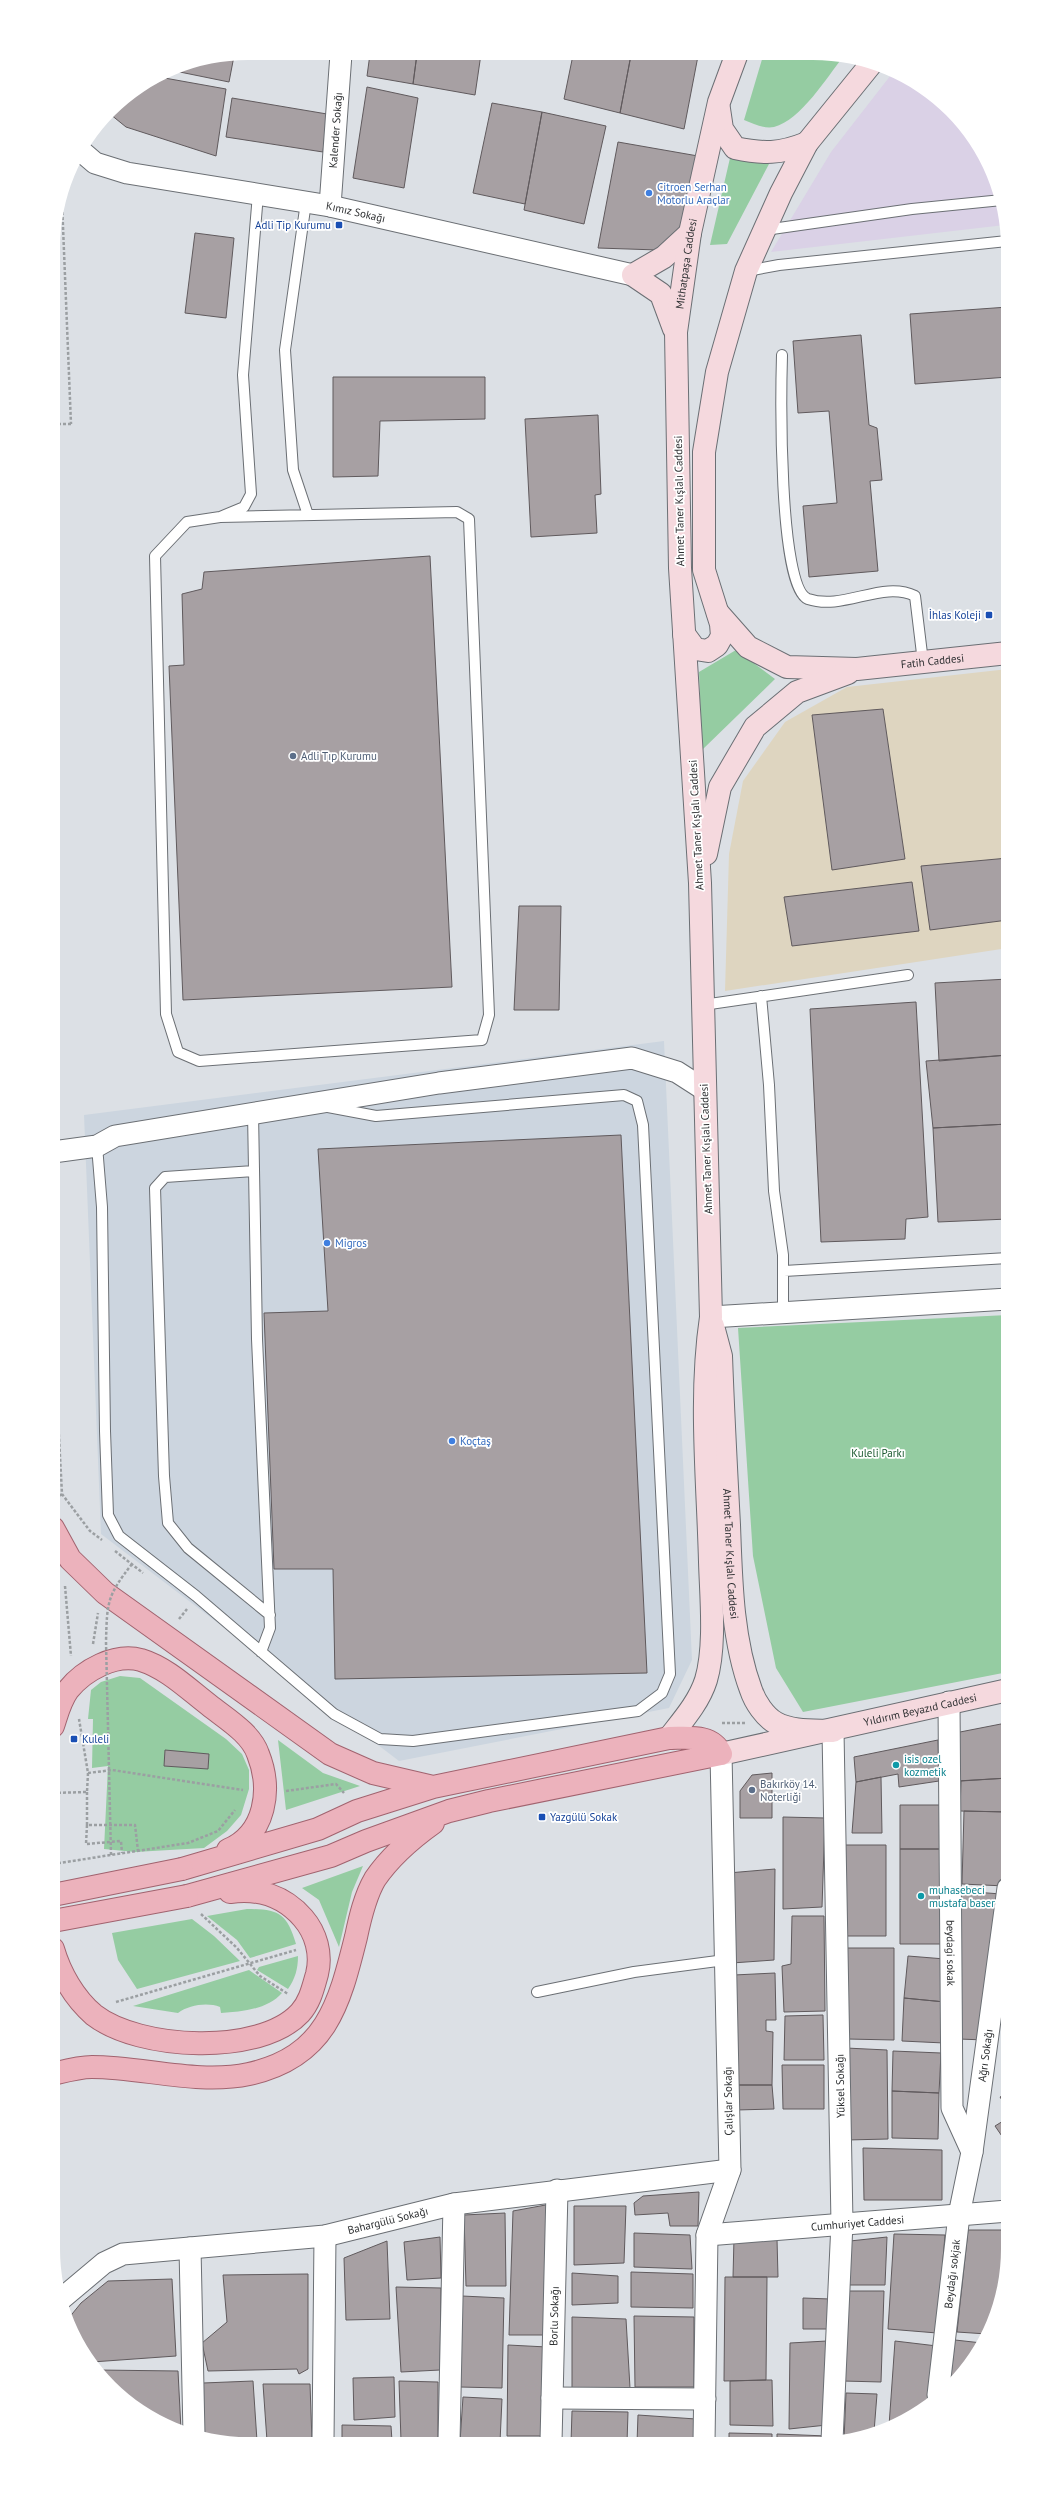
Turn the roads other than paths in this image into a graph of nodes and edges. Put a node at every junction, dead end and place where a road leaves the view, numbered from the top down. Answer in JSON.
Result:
{"nodes":[{"id":1,"x":341,"y":60,"type":"edge"},
{"id":2,"x":735,"y":60,"type":"edge"},
{"id":3,"x":868,"y":68,"type":"edge"},
{"id":4,"x":719,"y":102,"type":"junction"},
{"id":5,"x":807,"y":143,"type":"junction"},
{"id":6,"x":85,"y":154,"type":"edge"},
{"id":7,"x":258,"y":194,"type":"junction"},
{"id":8,"x":995,"y":201,"type":"edge"},
{"id":9,"x":306,"y":202,"type":"junction"},
{"id":10,"x":330,"y":206,"type":"junction"},
{"id":11,"x":765,"y":230,"type":"junction"},
{"id":12,"x":690,"y":233,"type":"junction"},
{"id":13,"x":1001,"y":242,"type":"edge"},
{"id":14,"x":746,"y":271,"type":"junction"},
{"id":15,"x":633,"y":275,"type":"junction"},
{"id":16,"x":676,"y":332,"type":"junction"},
{"id":17,"x":782,"y":355,"type":"dead end"},
{"id":18,"x":308,"y":515,"type":"junction"},
{"id":19,"x":220,"y":517,"type":"junction"},
{"id":20,"x":716,"y":610,"type":"junction"},
{"id":21,"x":684,"y":634,"type":"junction"},
{"id":22,"x":1001,"y":654,"type":"edge"},
{"id":23,"x":923,"y":662,"type":"junction"},
{"id":24,"x":857,"y":670,"type":"junction"},
{"id":25,"x":700,"y":883,"type":"junction"},
{"id":26,"x":908,"y":975,"type":"dead end"},
{"id":27,"x":761,"y":996,"type":"junction"},
{"id":28,"x":703,"y":1005,"type":"junction"},
{"id":29,"x":705,"y":1090,"type":"junction"},
{"id":30,"x":307,"y":1103,"type":"junction"},
{"id":31,"x":253,"y":1113,"type":"junction"},
{"id":32,"x":97,"y":1146,"type":"junction"},
{"id":33,"x":60,"y":1151,"type":"edge"},
{"id":34,"x":254,"y":1171,"type":"junction"},
{"id":35,"x":1001,"y":1258,"type":"edge"},
{"id":36,"x":784,"y":1271,"type":"junction"},
{"id":37,"x":1001,"y":1299,"type":"edge"},
{"id":38,"x":783,"y":1313,"type":"junction"},
{"id":39,"x":711,"y":1317,"type":"junction"},
{"id":40,"x":60,"y":1538,"type":"edge"},
{"id":41,"x":270,"y":1615,"type":"junction"},
{"id":42,"x":262,"y":1652,"type":"junction"},
{"id":43,"x":1001,"y":1691,"type":"edge"},
{"id":44,"x":949,"y":1702,"type":"junction"},
{"id":45,"x":60,"y":1705,"type":"edge"},
{"id":46,"x":833,"y":1731,"type":"junction"},
{"id":47,"x":670,"y":1738,"type":"junction"},
{"id":48,"x":721,"y":1754,"type":"junction"},
{"id":49,"x":433,"y":1787,"type":"junction"},
{"id":50,"x":449,"y":1811,"type":"junction"},
{"id":51,"x":182,"y":1869,"type":"junction"},
{"id":52,"x":60,"y":1894,"type":"edge"},
{"id":53,"x":193,"y":1902,"type":"junction"},
{"id":54,"x":60,"y":1920,"type":"edge"},
{"id":55,"x":1001,"y":1939,"type":"edge"},
{"id":56,"x":725,"y":1960,"type":"junction"},
{"id":57,"x":60,"y":1969,"type":"edge"},
{"id":58,"x":537,"y":1992,"type":"dead end"},
{"id":59,"x":60,"y":2073,"type":"edge"},
{"id":60,"x":972,"y":2152,"type":"junction"},
{"id":61,"x":730,"y":2170,"type":"junction"},
{"id":62,"x":557,"y":2190,"type":"junction"},
{"id":63,"x":454,"y":2204,"type":"junction"},
{"id":64,"x":1001,"y":2212,"type":"edge"},
{"id":65,"x":960,"y":2215,"type":"junction"},
{"id":66,"x":842,"y":2223,"type":"junction"},
{"id":67,"x":707,"y":2235,"type":"junction"},
{"id":68,"x":325,"y":2236,"type":"junction"},
{"id":69,"x":190,"y":2248,"type":"junction"},
{"id":70,"x":66,"y":2295,"type":"edge"},
{"id":71,"x":939,"y":2388,"type":"edge"},
{"id":72,"x":552,"y":2398,"type":"junction"},
{"id":73,"x":705,"y":2399,"type":"junction"},
{"id":74,"x":194,"y":2429,"type":"edge"},
{"id":75,"x":832,"y":2436,"type":"edge"},
{"id":76,"x":323,"y":2437,"type":"edge"},
{"id":77,"x":449,"y":2437,"type":"edge"},
{"id":78,"x":551,"y":2437,"type":"edge"},
{"id":79,"x":704,"y":2437,"type":"edge"}],
"edges":[{"from":1,"to":10,"type":"street","name":"Kalender Sokağı"},
{"from":2,"to":4,"type":"main road","name":"Mithatpaşa Caddesi"},
{"from":3,"to":5,"type":"main road"},
{"from":4,"to":5,"type":"main road"},
{"from":4,"to":12,"type":"main road","name":"Mithatpaşa Caddesi"},
{"from":5,"to":11,"type":"main road"},
{"from":6,"to":7,"type":"street","name":"Kımız Sokağı"},
{"from":7,"to":9,"type":"street","name":"Kımız Sokağı"},
{"from":7,"to":19,"type":"lane"},
{"from":8,"to":11,"type":"lane"},
{"from":9,"to":10,"type":"street","name":"Kımız Sokağı"},
{"from":9,"to":18,"type":"lane"},
{"from":10,"to":15,"type":"street","name":"Kımız Sokağı"},
{"from":11,"to":14,"type":"main road"},
{"from":12,"to":15,"type":"main road"},
{"from":12,"to":16,"type":"main road","name":"Mithatpaşa Caddesi"},
{"from":13,"to":14,"type":"lane"},
{"from":14,"to":20,"type":"main road"},
{"from":15,"to":16,"type":"main road"},
{"from":16,"to":21,"type":"main road","name":"Ahmet Taner Kışlalı Caddesi"},
{"from":17,"to":23,"type":"lane"},
{"from":18,"to":19,"type":"lane"},
{"from":18,"to":19,"type":"lane"},
{"from":20,"to":21,"type":"main road"},
{"from":20,"to":24,"type":"main road"},
{"from":21,"to":25,"type":"main road","name":"Ahmet Taner Kışlalı Caddesi"},
{"from":22,"to":23,"type":"main road","name":"Fatih Caddesi"},
{"from":23,"to":24,"type":"main road","name":"Fatih Caddesi"},
{"from":24,"to":25,"type":"main road"},
{"from":25,"to":28,"type":"main road","name":"Ahmet Taner Kışlalı Caddesi"},
{"from":26,"to":27,"type":"lane"},
{"from":27,"to":28,"type":"lane"},
{"from":27,"to":36,"type":"lane"},
{"from":28,"to":29,"type":"main road","name":"Ahmet Taner Kışlalı Caddesi"},
{"from":29,"to":30,"type":"street"},
{"from":29,"to":39,"type":"main road","name":"Ahmet Taner Kışlalı Caddesi"},
{"from":30,"to":31,"type":"street"},
{"from":30,"to":42,"type":"lane"},
{"from":31,"to":32,"type":"street"},
{"from":31,"to":34,"type":"lane"},
{"from":32,"to":33,"type":"street"},
{"from":32,"to":42,"type":"lane"},
{"from":34,"to":41,"type":"lane"},
{"from":34,"to":41,"type":"lane"},
{"from":35,"to":36,"type":"lane"},
{"from":36,"to":38,"type":"lane"},
{"from":37,"to":38,"type":"street"},
{"from":38,"to":39,"type":"street"},
{"from":39,"to":46,"type":"main road","name":"Ahmet Taner Kışlalı Caddesi"},
{"from":39,"to":47,"type":"main road","name":"Ahmet Taner Kışlalı Caddesi"},
{"from":40,"to":49,"type":"main road"},
{"from":41,"to":42,"type":"lane"},
{"from":43,"to":44,"type":"main road","name":"Yıldırım Beyazıd Caddesi"},
{"from":44,"to":46,"type":"main road","name":"Yıldırım Beyazıd Caddesi"},
{"from":44,"to":60,"type":"street","name":"beydagi sokak"},
{"from":45,"to":51,"type":"main road"},
{"from":46,"to":48,"type":"main road","name":"Yıldırım Beyazıd Caddesi"},
{"from":46,"to":66,"type":"street","name":"Yüksel Sokağı"},
{"from":47,"to":48,"type":"main road"},
{"from":47,"to":49,"type":"main road"},
{"from":48,"to":50,"type":"main road"},
{"from":48,"to":56,"type":"street","name":"Çalışlar Sokağı"},
{"from":49,"to":51,"type":"main road"},
{"from":50,"to":53,"type":"main road"},
{"from":50,"to":59,"type":"main road"},
{"from":51,"to":52,"type":"main road","bridge":true},
{"from":53,"to":54,"type":"main road","bridge":true},
{"from":53,"to":57,"type":"main road"},
{"from":55,"to":60,"type":"street","name":"Ağrı Sokağı"},
{"from":56,"to":58,"type":"lane"},
{"from":56,"to":61,"type":"street","name":"Çalışlar Sokağı"},
{"from":60,"to":65,"type":"street","name":"Beydağı sokjak"},
{"from":61,"to":62,"type":"street","name":"Bahargülü Sokağı"},
{"from":61,"to":67,"type":"street","name":"Çalışlar Sokağı"},
{"from":62,"to":63,"type":"street","name":"Bahargülü Sokağı"},
{"from":62,"to":72,"type":"street","name":"Borlu Sokağı"},
{"from":63,"to":68,"type":"street","name":"Bahargülü Sokağı"},
{"from":63,"to":77,"type":"street"},
{"from":64,"to":65,"type":"street","name":"Cumhuriyet Caddesi"},
{"from":65,"to":66,"type":"street","name":"Cumhuriyet Caddesi"},
{"from":65,"to":71,"type":"street","name":"Beydağı sokjak"},
{"from":66,"to":67,"type":"street","name":"Cumhuriyet Caddesi"},
{"from":66,"to":75,"type":"street","name":"Yüksel Sokağı"},
{"from":67,"to":73,"type":"street","name":"Çalışlar Sokağı"},
{"from":68,"to":69,"type":"street","name":"Bahargülü Sokağı"},
{"from":68,"to":76,"type":"street"},
{"from":69,"to":70,"type":"street","name":"Bahargülü Sokağı"},
{"from":69,"to":74,"type":"street"},
{"from":72,"to":73,"type":"street"},
{"from":72,"to":78,"type":"street","name":"Borlu Sokağı"},
{"from":73,"to":79,"type":"street","name":"Çalışlar Sokağı"}]}
